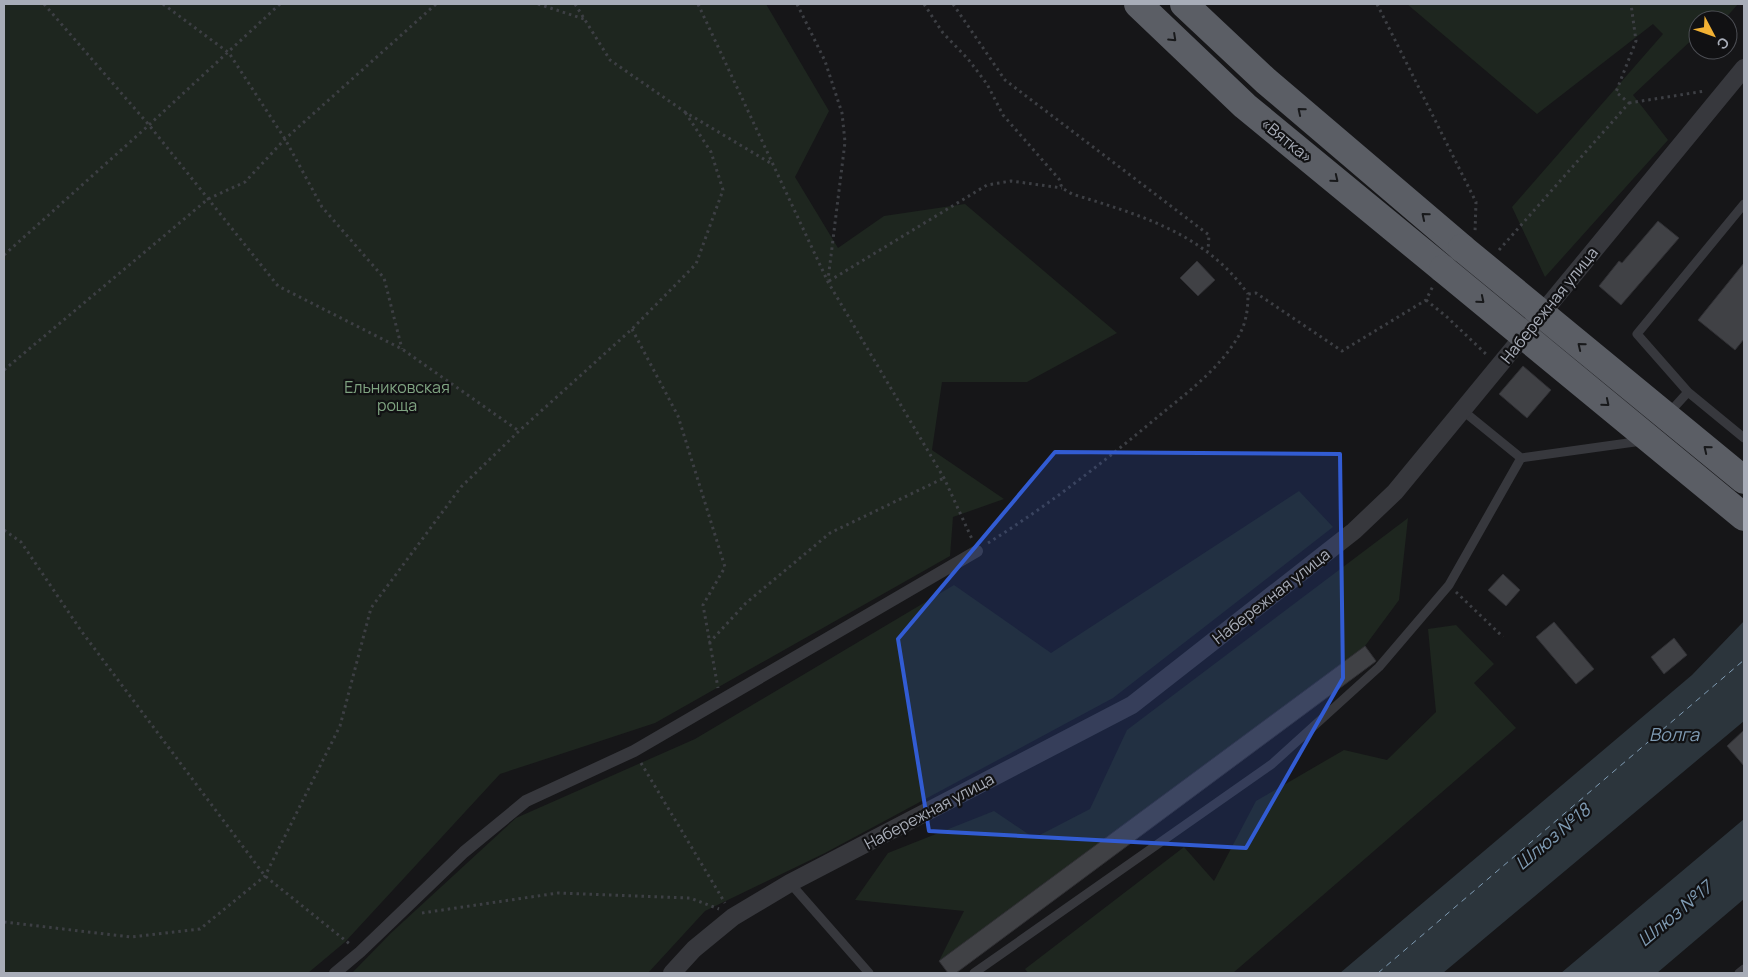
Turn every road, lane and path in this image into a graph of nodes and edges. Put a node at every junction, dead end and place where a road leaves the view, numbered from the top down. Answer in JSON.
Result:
{"nodes":[{"id":1,"x":44,"y":4,"type":"edge"},
{"id":2,"x":163,"y":4,"type":"edge"},
{"id":3,"x":280,"y":4,"type":"edge"},
{"id":4,"x":436,"y":4,"type":"edge"},
{"id":5,"x":538,"y":4,"type":"edge"},
{"id":6,"x":575,"y":4,"type":"edge"},
{"id":7,"x":698,"y":4,"type":"edge"},
{"id":8,"x":797,"y":4,"type":"edge"},
{"id":9,"x":924,"y":4,"type":"edge"},
{"id":10,"x":953,"y":4,"type":"edge"},
{"id":11,"x":1138,"y":4,"type":"edge"},
{"id":12,"x":1184,"y":4,"type":"edge"},
{"id":13,"x":1377,"y":4,"type":"edge"},
{"id":14,"x":1631,"y":4,"type":"edge"},
{"id":15,"x":585,"y":20,"type":"junction"},
{"id":16,"x":228,"y":53,"type":"junction"},
{"id":17,"x":1744,"y":68,"type":"edge"},
{"id":18,"x":1727,"y":88,"type":"junction"},
{"id":19,"x":1629,"y":103,"type":"junction"},
{"id":20,"x":685,"y":112,"type":"junction"},
{"id":21,"x":150,"y":125,"type":"junction"},
{"id":22,"x":285,"y":139,"type":"junction"},
{"id":23,"x":773,"y":164,"type":"junction"},
{"id":24,"x":1062,"y":188,"type":"junction"},
{"id":25,"x":208,"y":199,"type":"junction"},
{"id":26,"x":1744,"y":204,"type":"edge"},
{"id":27,"x":1470,"y":239,"type":"junction"},
{"id":28,"x":1499,"y":250,"type":"dead end"},
{"id":29,"x":1208,"y":251,"type":"junction"},
{"id":30,"x":4,"y":255,"type":"edge"},
{"id":31,"x":828,"y":282,"type":"junction"},
{"id":32,"x":1248,"y":294,"type":"junction"},
{"id":33,"x":632,"y":329,"type":"junction"},
{"id":34,"x":402,"y":349,"type":"junction"},
{"id":35,"x":1499,"y":366,"type":"junction"},
{"id":36,"x":4,"y":370,"type":"edge"},
{"id":37,"x":1688,"y":392,"type":"junction"},
{"id":38,"x":1462,"y":410,"type":"junction"},
{"id":39,"x":518,"y":430,"type":"junction"},
{"id":40,"x":1744,"y":438,"type":"edge"},
{"id":41,"x":1521,"y":458,"type":"junction"},
{"id":42,"x":944,"y":478,"type":"junction"},
{"id":43,"x":1744,"y":480,"type":"edge"},
{"id":44,"x":1744,"y":517,"type":"edge"},
{"id":45,"x":4,"y":530,"type":"edge"},
{"id":46,"x":977,"y":551,"type":"junction"},
{"id":47,"x":1449,"y":585,"type":"junction"},
{"id":48,"x":1503,"y":637,"type":"dead end"},
{"id":49,"x":708,"y":643,"type":"junction"},
{"id":50,"x":720,"y":701,"type":"junction"},
{"id":51,"x":634,"y":752,"type":"junction"},
{"id":52,"x":265,"y":876,"type":"junction"},
{"id":53,"x":790,"y":883,"type":"junction"},
{"id":54,"x":732,"y":915,"type":"junction"},
{"id":55,"x":4,"y":922,"type":"edge"},
{"id":56,"x":392,"y":922,"type":"junction"},
{"id":57,"x":360,"y":952,"type":"junction"},
{"id":58,"x":1744,"y":969,"type":"edge"},
{"id":59,"x":335,"y":973,"type":"edge"},
{"id":60,"x":672,"y":973,"type":"edge"},
{"id":61,"x":869,"y":973,"type":"edge"},
{"id":62,"x":974,"y":973,"type":"edge"},
{"id":63,"x":1740,"y":973,"type":"edge"}],
"edges":[{"from":1,"to":21,"type":"path"},
{"from":2,"to":16,"type":"path"},
{"from":3,"to":16,"type":"path"},
{"from":4,"to":22,"type":"path"},
{"from":5,"to":15,"type":"path"},
{"from":6,"to":15,"type":"path"},
{"from":7,"to":23,"type":"path"},
{"from":8,"to":31,"type":"path"},
{"from":9,"to":24,"type":"path"},
{"from":10,"to":29,"type":"path"},
{"from":11,"to":44,"type":"highway","name":"«Вятка»","one_way":true,"bridge":true},
{"from":27,"to":12,"type":"highway","name":"«Вятка»","one_way":true},
{"from":13,"to":27,"type":"path"},
{"from":14,"to":19,"type":"path"},
{"from":15,"to":20,"type":"path"},
{"from":16,"to":21,"type":"path"},
{"from":16,"to":22,"type":"path"},
{"from":17,"to":18,"type":"street","name":"Набережная улица"},
{"from":18,"to":19,"type":"path"},
{"from":18,"to":35,"type":"street","name":"Набережная улица"},
{"from":19,"to":28,"type":"path"},
{"from":20,"to":23,"type":"path"},
{"from":20,"to":33,"type":"path"},
{"from":21,"to":25,"type":"path"},
{"from":21,"to":30,"type":"path"},
{"from":22,"to":25,"type":"path"},
{"from":22,"to":34,"type":"path"},
{"from":23,"to":31,"type":"path"},
{"from":24,"to":29,"type":"path"},
{"from":24,"to":31,"type":"path"},
{"from":25,"to":34,"type":"path"},
{"from":25,"to":36,"type":"path"},
{"from":26,"to":37,"type":"lane"},
{"from":43,"to":27,"type":"highway","name":"«Вятка»","one_way":true,"bridge":true},
{"from":29,"to":32,"type":"path"},
{"from":31,"to":42,"type":"path"},
{"from":32,"to":35,"type":"path"},
{"from":32,"to":46,"type":"path"},
{"from":33,"to":39,"type":"path"},
{"from":33,"to":49,"type":"path"},
{"from":34,"to":39,"type":"path"},
{"from":35,"to":38,"type":"street","name":"Набережная улица"},
{"from":37,"to":40,"type":"lane"},
{"from":37,"to":41,"type":"lane"},
{"from":38,"to":41,"type":"lane"},
{"from":38,"to":53,"type":"street","name":"Набережная улица"},
{"from":39,"to":52,"type":"path"},
{"from":41,"to":47,"type":"lane"},
{"from":42,"to":46,"type":"path"},
{"from":42,"to":49,"type":"path"},
{"from":45,"to":52,"type":"path"},
{"from":46,"to":50,"type":"street"},
{"from":47,"to":48,"type":"path"},
{"from":47,"to":62,"type":"lane"},
{"from":49,"to":50,"type":"path"},
{"from":50,"to":51,"type":"street"},
{"from":51,"to":54,"type":"path"},
{"from":51,"to":56,"type":"street"},
{"from":52,"to":55,"type":"path"},
{"from":52,"to":57,"type":"path"},
{"from":53,"to":54,"type":"street","name":"Набережная улица"},
{"from":53,"to":61,"type":"lane"},
{"from":54,"to":56,"type":"path"},
{"from":54,"to":60,"type":"street","name":"Набережная улица"},
{"from":56,"to":57,"type":"street"},
{"from":57,"to":59,"type":"street"},
{"from":58,"to":63,"type":"lane"}]}
